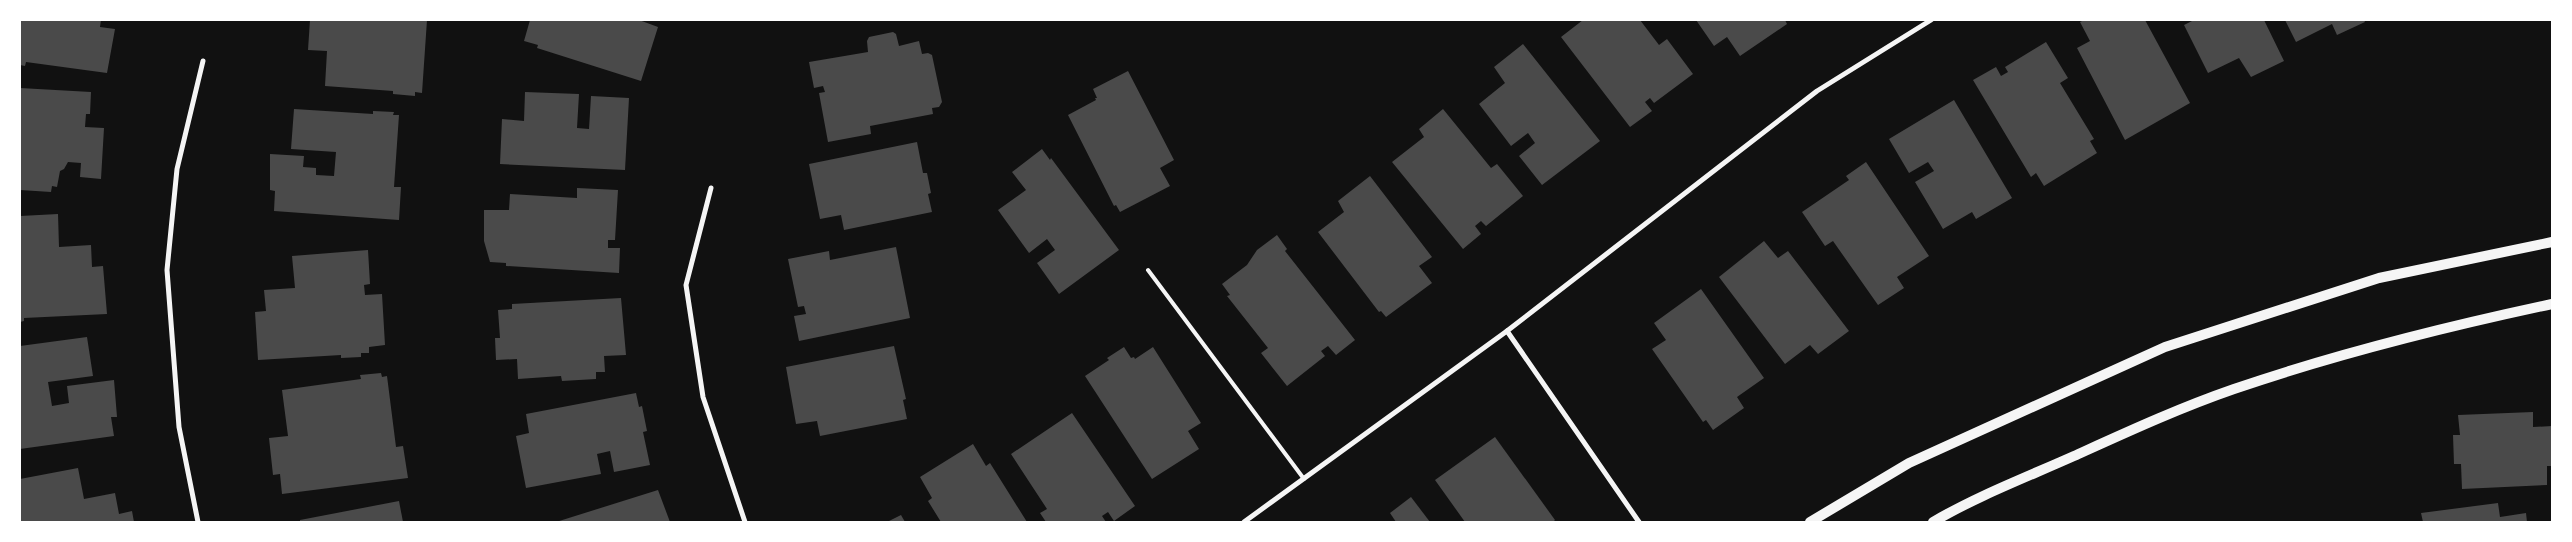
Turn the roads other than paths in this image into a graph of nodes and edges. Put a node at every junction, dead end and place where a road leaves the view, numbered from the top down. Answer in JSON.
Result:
{"nodes":[{"id":1,"x":1931,"y":20,"type":"edge"},
{"id":2,"x":203,"y":61,"type":"dead end"},
{"id":3,"x":711,"y":188,"type":"dead end"},
{"id":4,"x":2552,"y":242,"type":"edge"},
{"id":5,"x":1148,"y":270,"type":"dead end"},
{"id":6,"x":2552,"y":304,"type":"edge"},
{"id":7,"x":1507,"y":330,"type":"junction"},
{"id":8,"x":1304,"y":479,"type":"junction"},
{"id":9,"x":198,"y":522,"type":"edge"},
{"id":10,"x":745,"y":522,"type":"edge"},
{"id":11,"x":1244,"y":522,"type":"edge"},
{"id":12,"x":1640,"y":522,"type":"edge"},
{"id":13,"x":1810,"y":522,"type":"edge"},
{"id":14,"x":1933,"y":522,"type":"edge"}],
"edges":[{"from":1,"to":7,"type":"street"},
{"from":2,"to":9,"type":"street"},
{"from":3,"to":10,"type":"street"},
{"from":4,"to":13,"type":"main road"},
{"from":5,"to":8,"type":"lane"},
{"from":6,"to":14,"type":"main road"},
{"from":7,"to":8,"type":"street"},
{"from":7,"to":12,"type":"street"},
{"from":8,"to":11,"type":"street"}]}
